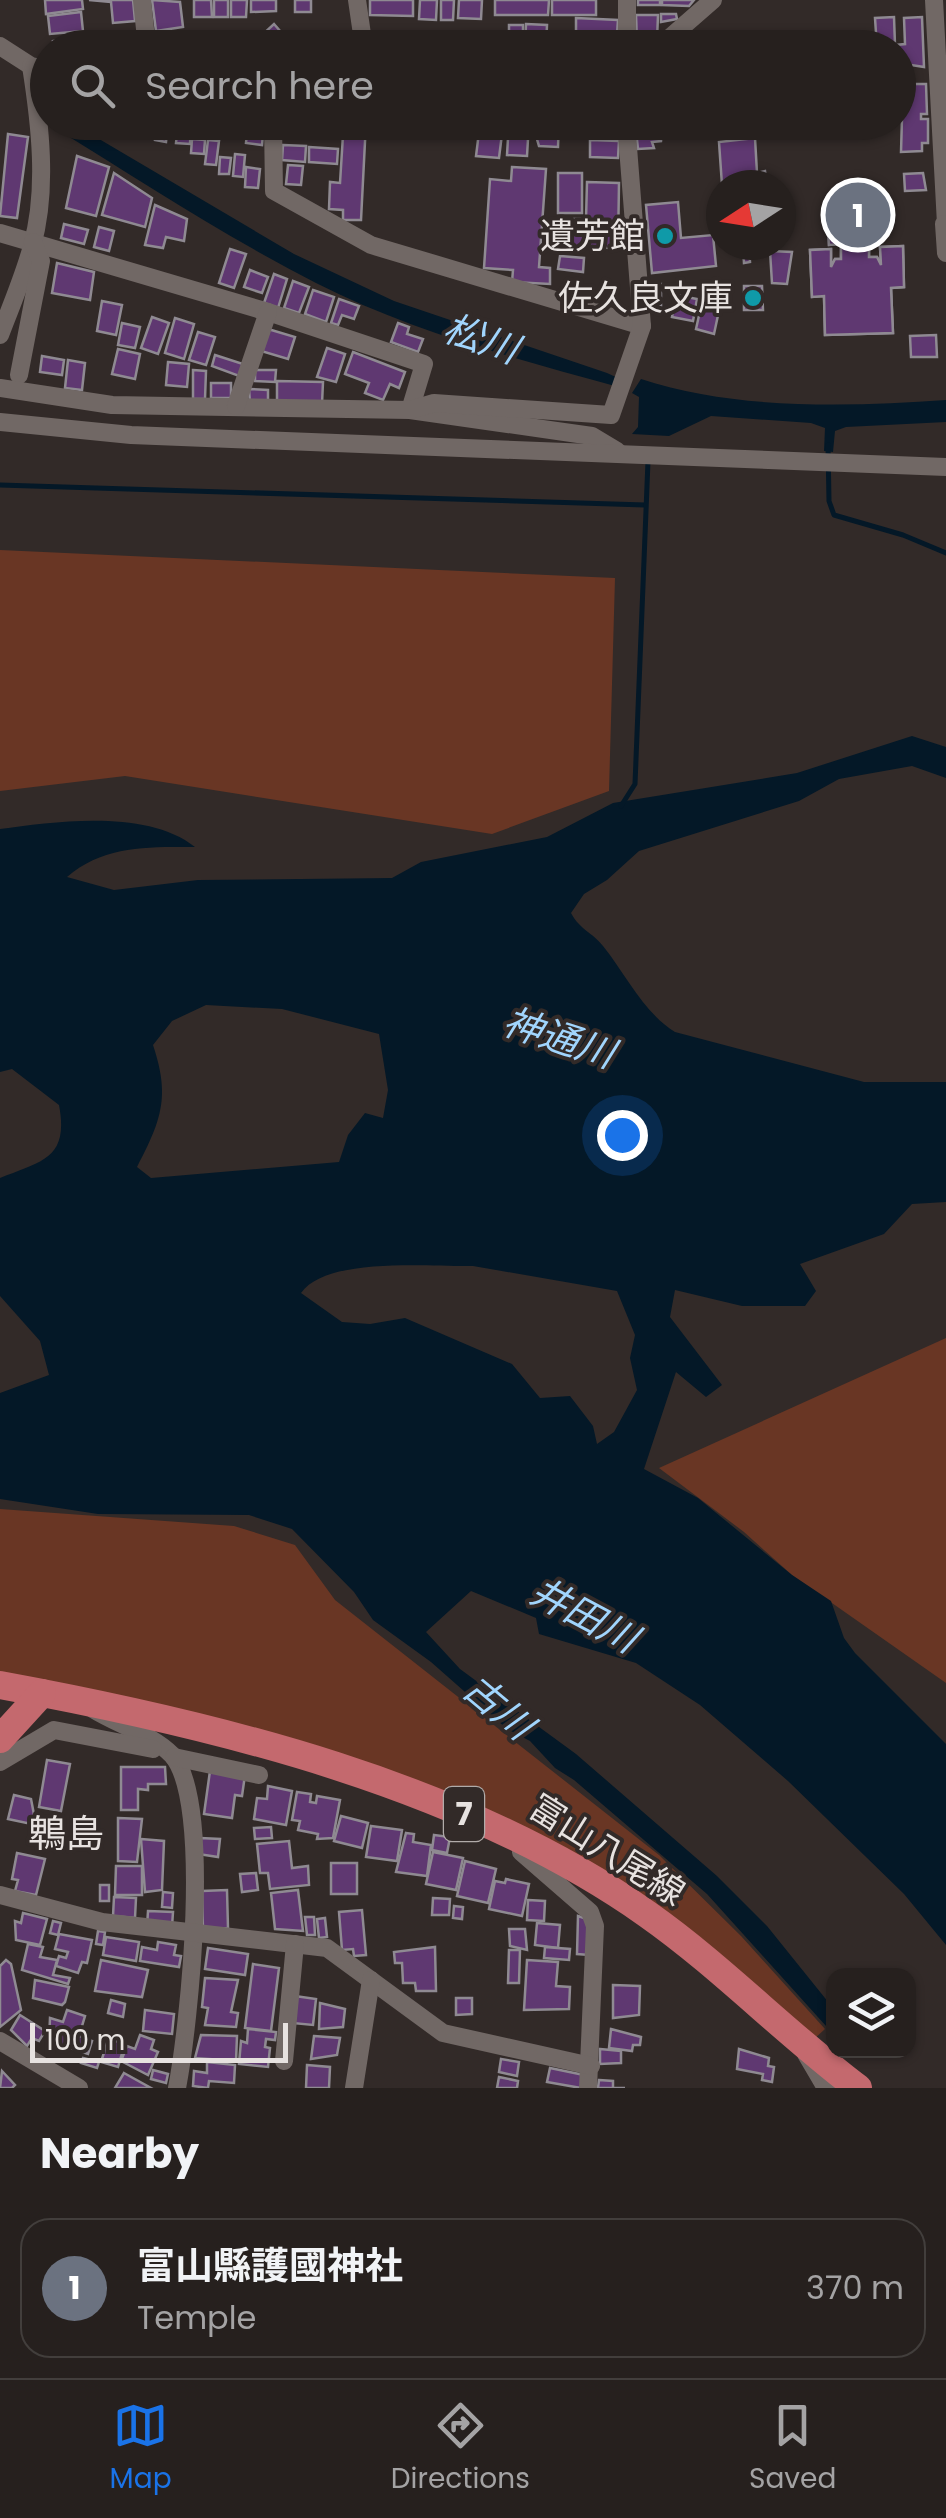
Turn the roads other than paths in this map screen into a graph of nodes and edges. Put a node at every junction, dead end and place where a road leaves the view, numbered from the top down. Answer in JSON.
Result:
{"nodes":[{"id":1,"x":142,"y":0,"type":"edge"},
{"id":2,"x":357,"y":0,"type":"edge"},
{"id":3,"x":627,"y":0,"type":"edge"},
{"id":4,"x":713,"y":0,"type":"edge"},
{"id":5,"x":934,"y":0,"type":"edge"},
{"id":6,"x":144,"y":30,"type":"edge"},
{"id":7,"x":361,"y":30,"type":"edge"},
{"id":8,"x":627,"y":30,"type":"edge"},
{"id":9,"x":679,"y":30,"type":"edge"},
{"id":10,"x":0,"y":46,"type":"edge"},
{"id":11,"x":30,"y":63,"type":"edge"},
{"id":12,"x":39,"y":140,"type":"edge"},
{"id":13,"x":273,"y":140,"type":"edge"},
{"id":14,"x":627,"y":140,"type":"edge"},
{"id":15,"x":945,"y":224,"type":"edge"},
{"id":16,"x":0,"y":233,"type":"edge"},
{"id":17,"x":34,"y":242,"type":"junction"},
{"id":18,"x":946,"y":253,"type":"edge"},
{"id":19,"x":268,"y":312,"type":"junction"},
{"id":20,"x":642,"y":326,"type":"junction"},
{"id":21,"x":0,"y":335,"type":"edge"},
{"id":22,"x":19,"y":375,"type":"dead end"},
{"id":23,"x":0,"y":388,"type":"edge"},
{"id":24,"x":236,"y":406,"type":"junction"},
{"id":25,"x":410,"y":410,"type":"junction"},
{"id":26,"x":0,"y":422,"type":"edge"},
{"id":27,"x":620,"y":452,"type":"junction"},
{"id":28,"x":946,"y":467,"type":"edge"},
{"id":29,"x":0,"y":1685,"type":"edge"},
{"id":30,"x":42,"y":1692,"type":"junction"},
{"id":31,"x":83,"y":1702,"type":"junction"},
{"id":32,"x":0,"y":1739,"type":"edge"},
{"id":33,"x":169,"y":1753,"type":"junction"},
{"id":34,"x":0,"y":1762,"type":"edge"},
{"id":35,"x":260,"y":1774,"type":"dead end"},
{"id":36,"x":496,"y":1826,"type":"junction"},
{"id":37,"x":0,"y":1895,"type":"edge"},
{"id":38,"x":195,"y":1934,"type":"junction"},
{"id":39,"x":295,"y":1944,"type":"junction"},
{"id":40,"x":370,"y":1980,"type":"junction"},
{"id":41,"x":0,"y":2041,"type":"edge"},
{"id":42,"x":799,"y":2044,"type":"junction"},
{"id":43,"x":284,"y":2061,"type":"dead end"},
{"id":44,"x":592,"y":2066,"type":"junction"},
{"id":45,"x":79,"y":2088,"type":"edge"},
{"id":46,"x":178,"y":2088,"type":"edge"},
{"id":47,"x":354,"y":2088,"type":"edge"},
{"id":48,"x":588,"y":2088,"type":"edge"},
{"id":49,"x":826,"y":2088,"type":"edge"},
{"id":50,"x":858,"y":2088,"type":"edge"}],
"edges":[{"from":1,"to":6,"type":"street"},
{"from":2,"to":7,"type":"street"},
{"from":3,"to":8,"type":"street"},
{"from":4,"to":9,"type":"street"},
{"from":5,"to":15,"type":"street"},
{"from":10,"to":11,"type":"street"},
{"from":12,"to":17,"type":"street"},
{"from":13,"to":20,"type":"street"},
{"from":14,"to":20,"type":"street"},
{"from":15,"to":18,"type":"street"},
{"from":16,"to":17,"type":"street"},
{"from":17,"to":19,"type":"street"},
{"from":17,"to":21,"type":"street"},
{"from":17,"to":22,"type":"street"},
{"from":19,"to":24,"type":"street"},
{"from":19,"to":25,"type":"street"},
{"from":20,"to":25,"type":"street"},
{"from":23,"to":24,"type":"street"},
{"from":24,"to":25,"type":"street"},
{"from":25,"to":27,"type":"street"},
{"from":26,"to":27,"type":"street"},
{"from":27,"to":28,"type":"street"},
{"from":29,"to":30,"type":"main road","name":"富山八尾線","number":"7"},
{"from":30,"to":31,"type":"main road","name":"富山八尾線","number":"7"},
{"from":30,"to":32,"type":"main road"},
{"from":31,"to":33,"type":"street"},
{"from":31,"to":36,"type":"main road","name":"富山八尾線","number":"7"},
{"from":33,"to":34,"type":"street"},
{"from":33,"to":35,"type":"street"},
{"from":33,"to":38,"type":"street"},
{"from":36,"to":42,"type":"main road","name":"富山八尾線","number":"7"},
{"from":36,"to":44,"type":"street"},
{"from":37,"to":38,"type":"street"},
{"from":38,"to":39,"type":"street"},
{"from":38,"to":46,"type":"street"},
{"from":39,"to":40,"type":"street"},
{"from":39,"to":43,"type":"street"},
{"from":40,"to":44,"type":"street"},
{"from":40,"to":47,"type":"street"},
{"from":41,"to":45,"type":"street"},
{"from":42,"to":49,"type":"street"},
{"from":42,"to":50,"type":"main road","name":"富山八尾線","number":"7"},
{"from":44,"to":48,"type":"street"}]}
